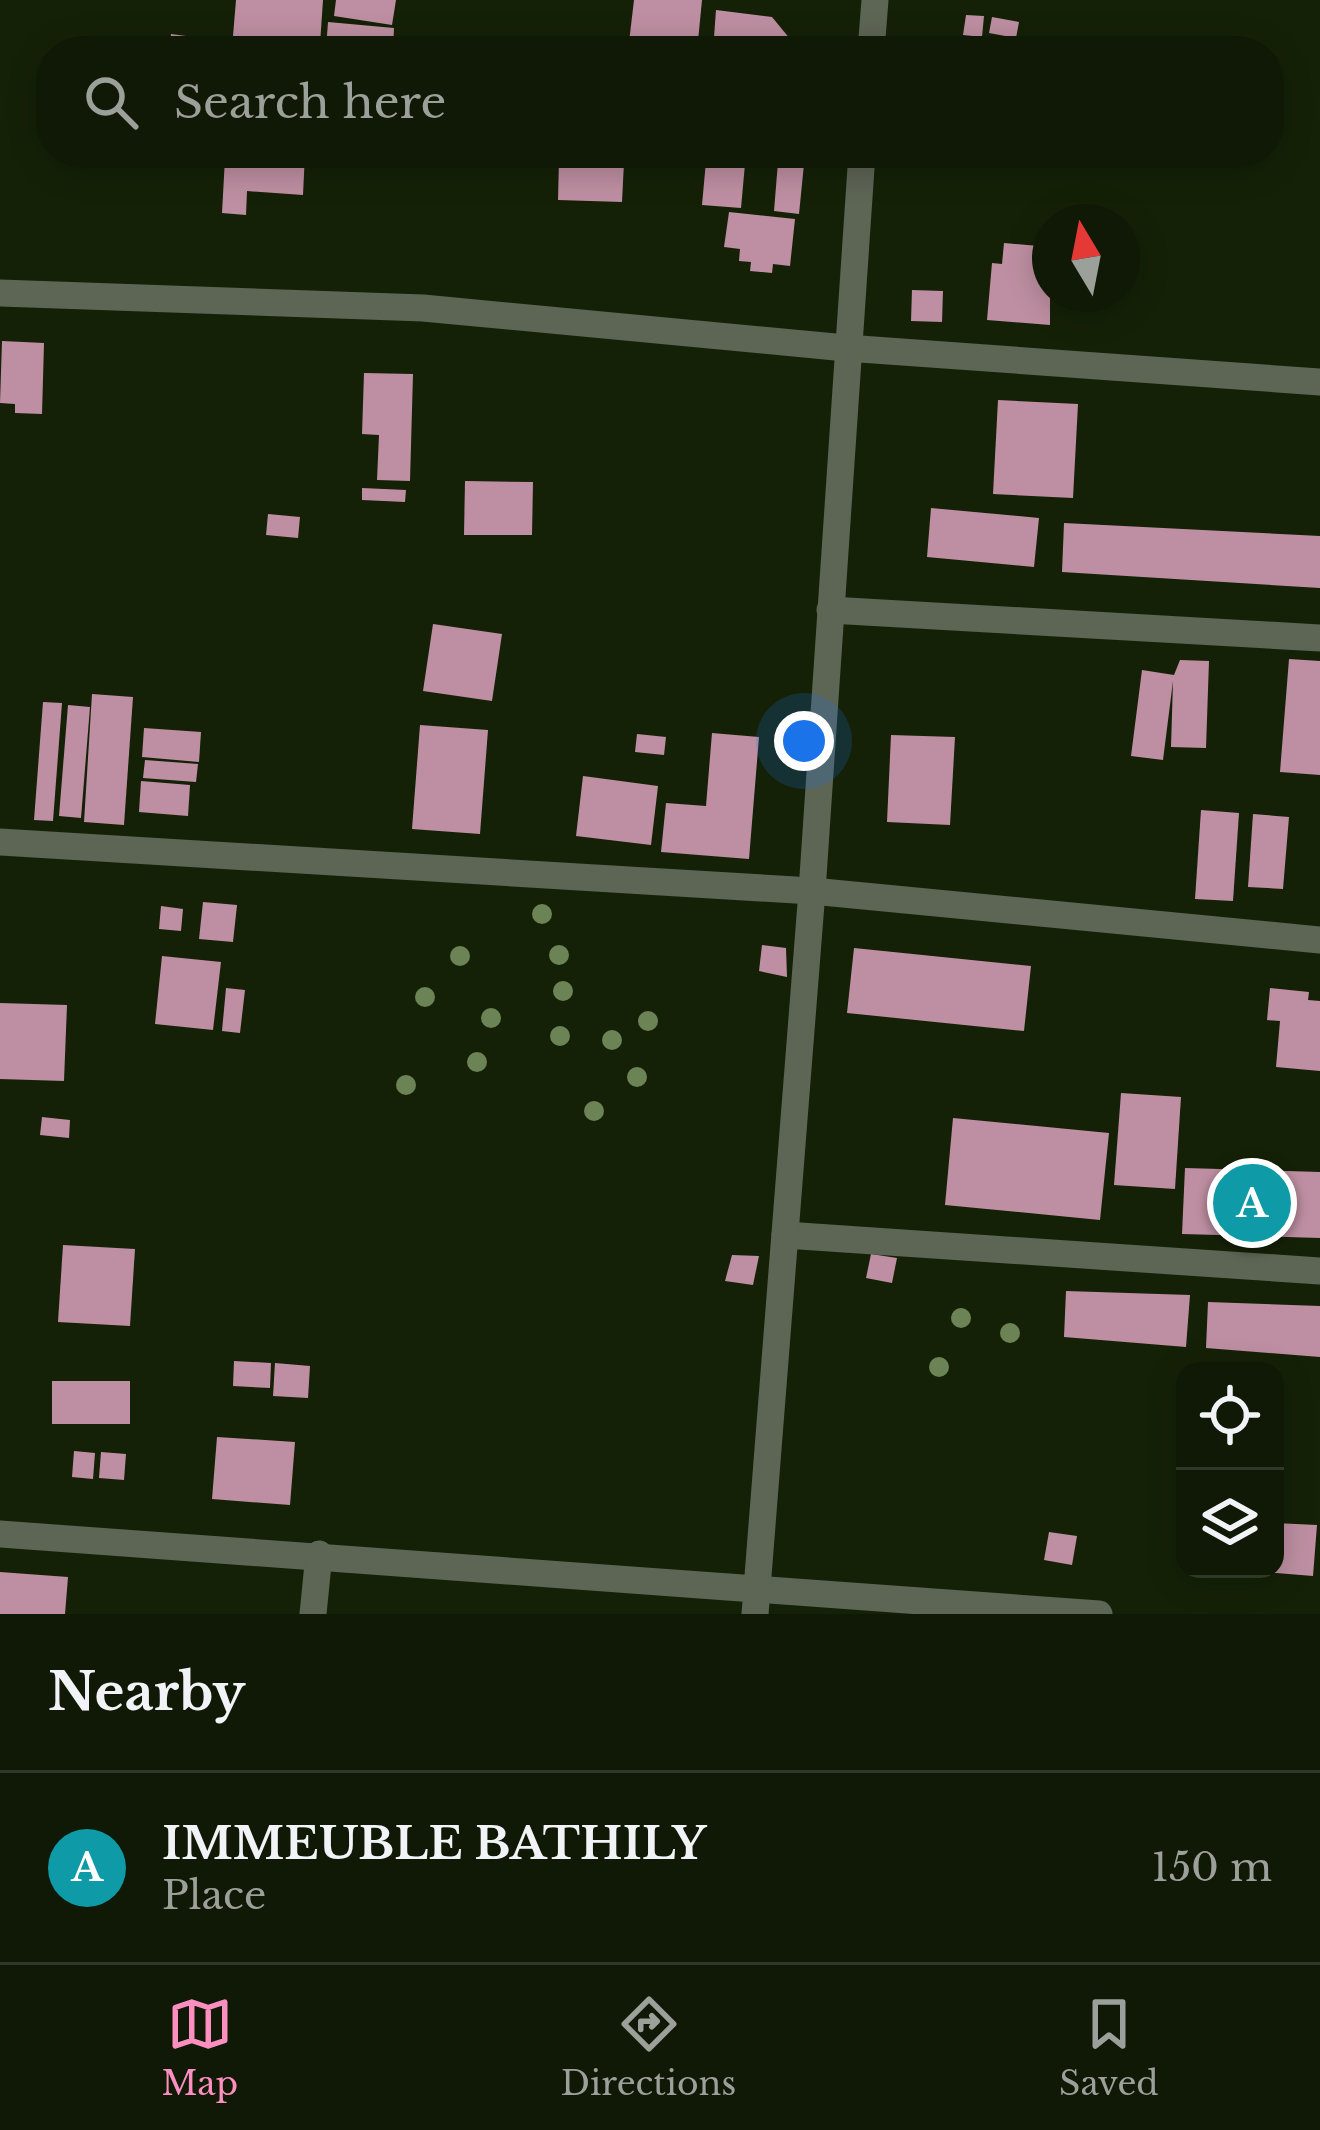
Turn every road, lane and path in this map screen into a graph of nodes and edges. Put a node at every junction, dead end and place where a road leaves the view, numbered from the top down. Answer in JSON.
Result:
{"nodes":[{"id":1,"x":875,"y":0,"type":"edge"},
{"id":2,"x":872,"y":36,"type":"edge"},
{"id":3,"x":861,"y":168,"type":"edge"},
{"id":4,"x":0,"y":293,"type":"edge"},
{"id":5,"x":846,"y":348,"type":"junction"},
{"id":6,"x":1320,"y":382,"type":"edge"},
{"id":7,"x":830,"y":610,"type":"junction"},
{"id":8,"x":1320,"y":638,"type":"edge"},
{"id":9,"x":0,"y":842,"type":"edge"},
{"id":10,"x":812,"y":891,"type":"junction"},
{"id":11,"x":1320,"y":940,"type":"edge"},
{"id":12,"x":785,"y":1235,"type":"junction"},
{"id":13,"x":1320,"y":1271,"type":"edge"},
{"id":14,"x":0,"y":1534,"type":"edge"},
{"id":15,"x":319,"y":1554,"type":"junction"},
{"id":16,"x":756,"y":1601,"type":"edge"},
{"id":17,"x":313,"y":1614,"type":"edge"},
{"id":18,"x":1099,"y":1614,"type":"edge"}],
"edges":[{"from":1,"to":2,"type":"street"},
{"from":3,"to":5,"type":"street"},
{"from":4,"to":5,"type":"street"},
{"from":5,"to":6,"type":"street"},
{"from":5,"to":7,"type":"street"},
{"from":7,"to":8,"type":"street"},
{"from":7,"to":10,"type":"street"},
{"from":9,"to":10,"type":"street"},
{"from":10,"to":11,"type":"street"},
{"from":10,"to":12,"type":"street"},
{"from":12,"to":13,"type":"street"},
{"from":12,"to":16,"type":"street"},
{"from":14,"to":15,"type":"street"},
{"from":15,"to":16,"type":"street"},
{"from":15,"to":17,"type":"street"},
{"from":16,"to":18,"type":"street"}]}
